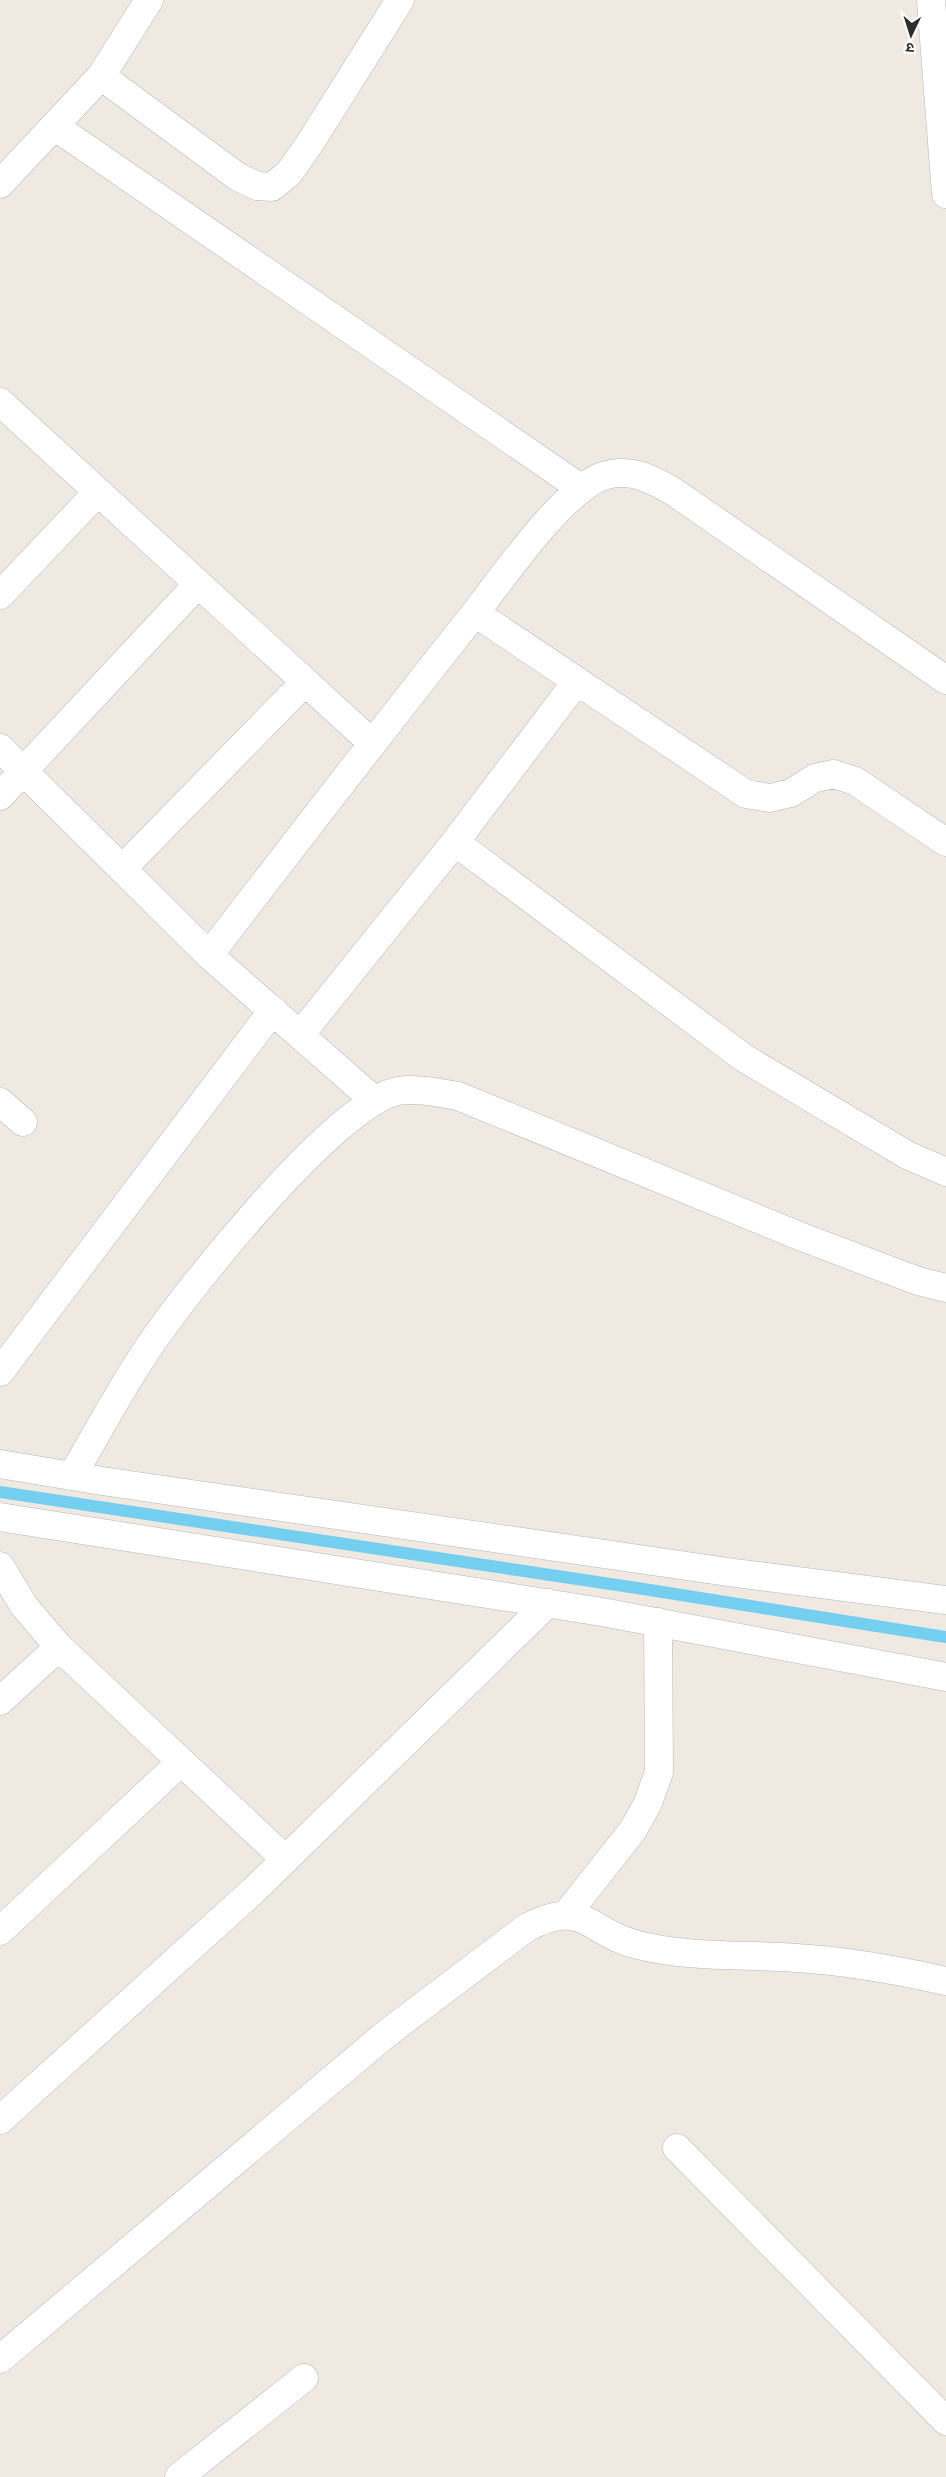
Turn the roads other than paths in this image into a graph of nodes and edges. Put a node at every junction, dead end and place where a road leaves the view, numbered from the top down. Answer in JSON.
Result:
{"nodes":[{"id":1,"x":149,"y":0,"type":"edge"},
{"id":2,"x":400,"y":0,"type":"edge"},
{"id":3,"x":932,"y":0,"type":"edge"},
{"id":4,"x":101,"y":76,"type":"junction"},
{"id":5,"x":54,"y":126,"type":"junction"},
{"id":6,"x":0,"y":184,"type":"edge"},
{"id":7,"x":946,"y":194,"type":"edge"},
{"id":8,"x":1,"y":406,"type":"edge"},
{"id":9,"x":582,"y":489,"type":"junction"},
{"id":10,"x":98,"y":492,"type":"junction"},
{"id":11,"x":198,"y":584,"type":"junction"},
{"id":12,"x":0,"y":595,"type":"edge"},
{"id":13,"x":475,"y":613,"type":"junction"},
{"id":14,"x":946,"y":680,"type":"edge"},
{"id":15,"x":577,"y":681,"type":"junction"},
{"id":16,"x":305,"y":682,"type":"junction"},
{"id":17,"x":372,"y":743,"type":"junction"},
{"id":18,"x":0,"y":748,"type":"edge"},
{"id":19,"x":24,"y":772,"type":"junction"},
{"id":20,"x":0,"y":796,"type":"edge"},
{"id":21,"x":455,"y":842,"type":"junction"},
{"id":22,"x":946,"y":842,"type":"edge"},
{"id":23,"x":122,"y":869,"type":"junction"},
{"id":24,"x":209,"y":954,"type":"junction"},
{"id":25,"x":272,"y":1010,"type":"junction"},
{"id":26,"x":300,"y":1035,"type":"junction"},
{"id":27,"x":375,"y":1101,"type":"junction"},
{"id":28,"x":0,"y":1102,"type":"edge"},
{"id":29,"x":23,"y":1122,"type":"dead end"},
{"id":30,"x":946,"y":1172,"type":"edge"},
{"id":31,"x":946,"y":1288,"type":"edge"},
{"id":32,"x":0,"y":1372,"type":"edge"},
{"id":33,"x":0,"y":1464,"type":"edge"},
{"id":34,"x":72,"y":1476,"type":"junction"},
{"id":35,"x":0,"y":1517,"type":"edge"},
{"id":36,"x":0,"y":1566,"type":"edge"},
{"id":37,"x":946,"y":1600,"type":"edge"},
{"id":38,"x":548,"y":1603,"type":"junction"},
{"id":39,"x":658,"y":1622,"type":"junction"},
{"id":40,"x":59,"y":1647,"type":"junction"},
{"id":41,"x":946,"y":1677,"type":"edge"},
{"id":42,"x":0,"y":1701,"type":"edge"},
{"id":43,"x":181,"y":1762,"type":"junction"},
{"id":44,"x":285,"y":1859,"type":"junction"},
{"id":45,"x":566,"y":1914,"type":"junction"},
{"id":46,"x":0,"y":1931,"type":"edge"},
{"id":47,"x":946,"y":1981,"type":"edge"},
{"id":48,"x":0,"y":2120,"type":"edge"},
{"id":49,"x":677,"y":2148,"type":"dead end"},
{"id":50,"x":0,"y":2359,"type":"edge"},
{"id":51,"x":304,"y":2378,"type":"dead end"},
{"id":52,"x":946,"y":2422,"type":"edge"},
{"id":53,"x":179,"y":2477,"type":"edge"}],
"edges":[{"from":1,"to":4,"type":"street"},
{"from":2,"to":4,"type":"street"},
{"from":3,"to":7,"type":"street"},
{"from":4,"to":5,"type":"street"},
{"from":5,"to":6,"type":"street"},
{"from":5,"to":9,"type":"street"},
{"from":8,"to":10,"type":"street"},
{"from":9,"to":13,"type":"street"},
{"from":9,"to":14,"type":"street"},
{"from":10,"to":11,"type":"street"},
{"from":10,"to":12,"type":"street"},
{"from":11,"to":16,"type":"street"},
{"from":11,"to":19,"type":"street"},
{"from":13,"to":15,"type":"street"},
{"from":13,"to":17,"type":"street"},
{"from":15,"to":21,"type":"street"},
{"from":15,"to":22,"type":"street"},
{"from":16,"to":17,"type":"street"},
{"from":16,"to":23,"type":"street"},
{"from":17,"to":24,"type":"street"},
{"from":18,"to":19,"type":"street"},
{"from":19,"to":20,"type":"street"},
{"from":19,"to":23,"type":"street"},
{"from":21,"to":26,"type":"street"},
{"from":21,"to":30,"type":"street"},
{"from":23,"to":24,"type":"street"},
{"from":24,"to":25,"type":"street"},
{"from":25,"to":26,"type":"street"},
{"from":25,"to":32,"type":"street"},
{"from":26,"to":27,"type":"street"},
{"from":27,"to":31,"type":"street"},
{"from":27,"to":34,"type":"street"},
{"from":28,"to":29,"type":"street"},
{"from":33,"to":34,"type":"street"},
{"from":34,"to":37,"type":"street"},
{"from":35,"to":38,"type":"street"},
{"from":36,"to":40,"type":"street"},
{"from":38,"to":39,"type":"street"},
{"from":38,"to":44,"type":"street"},
{"from":39,"to":41,"type":"street"},
{"from":39,"to":45,"type":"street"},
{"from":40,"to":42,"type":"street"},
{"from":40,"to":43,"type":"street"},
{"from":43,"to":44,"type":"street"},
{"from":43,"to":46,"type":"street"},
{"from":44,"to":48,"type":"street"},
{"from":45,"to":47,"type":"street"},
{"from":45,"to":50,"type":"street"},
{"from":49,"to":52,"type":"street"},
{"from":51,"to":53,"type":"street"}]}
